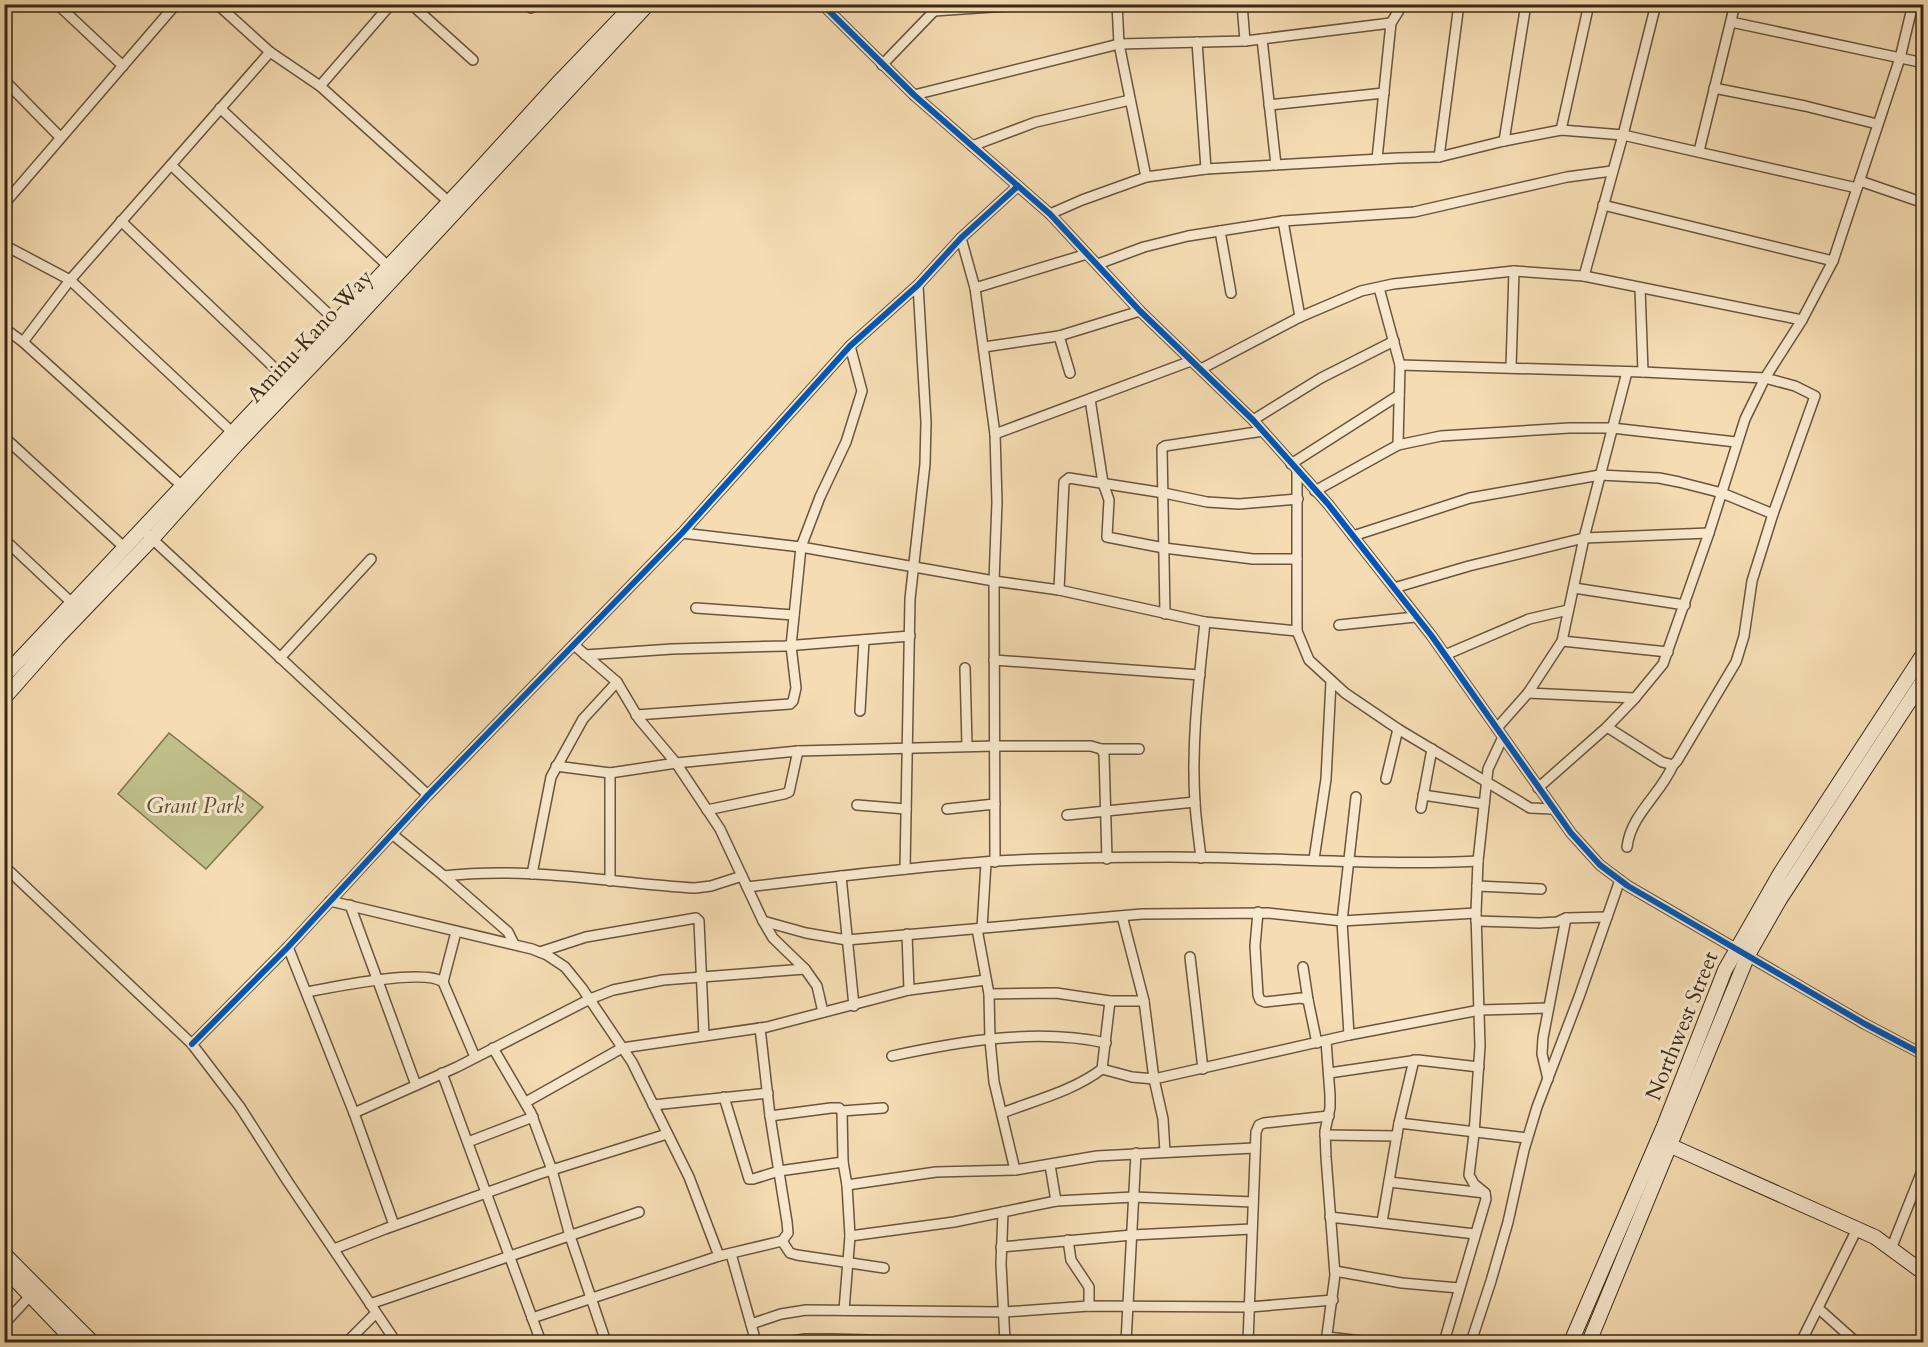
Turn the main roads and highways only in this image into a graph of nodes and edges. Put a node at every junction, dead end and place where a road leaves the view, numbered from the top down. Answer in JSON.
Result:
{"nodes":[{"id":1,"x":634,"y":4,"type":"edge"},
{"id":2,"x":648,"y":4,"type":"edge"},
{"id":3,"x":147,"y":534,"type":"junction"},
{"id":4,"x":1923,"y":653,"type":"edge"},
{"id":5,"x":4,"y":676,"type":"edge"},
{"id":6,"x":1923,"y":679,"type":"edge"},
{"id":7,"x":4,"y":698,"type":"edge"},
{"id":8,"x":1742,"y":952,"type":"junction"},
{"id":9,"x":1671,"y":1146,"type":"junction"},
{"id":10,"x":4,"y":1254,"type":"edge"},
{"id":11,"x":4,"y":1268,"type":"edge"},
{"id":12,"x":1923,"y":1273,"type":"edge"},
{"id":13,"x":75,"y":1342,"type":"edge"},
{"id":14,"x":92,"y":1342,"type":"edge"},
{"id":15,"x":1571,"y":1342,"type":"edge"},
{"id":16,"x":1589,"y":1342,"type":"edge"}],
"edges":[{"from":1,"to":3,"type":"main road","name":"Aminu Kano Way"},
{"from":2,"to":3,"type":"main road","name":"Aminu Kano Way"},
{"from":3,"to":5,"type":"main road","name":"Aminu Kano Way"},
{"from":3,"to":7,"type":"main road","name":"Aminu Kano Way"},
{"from":4,"to":8,"type":"main road","name":"Northwest Street"},
{"from":6,"to":8,"type":"main road","name":"Northwest Street"},
{"from":8,"to":9,"type":"main road","name":"Northwest Street"},
{"from":8,"to":15,"type":"main road","name":"Northwest Street"},
{"from":9,"to":12,"type":"main road"},
{"from":9,"to":16,"type":"main road","name":"Northwest Street"},
{"from":10,"to":14,"type":"main road"},
{"from":11,"to":13,"type":"main road"}]}
